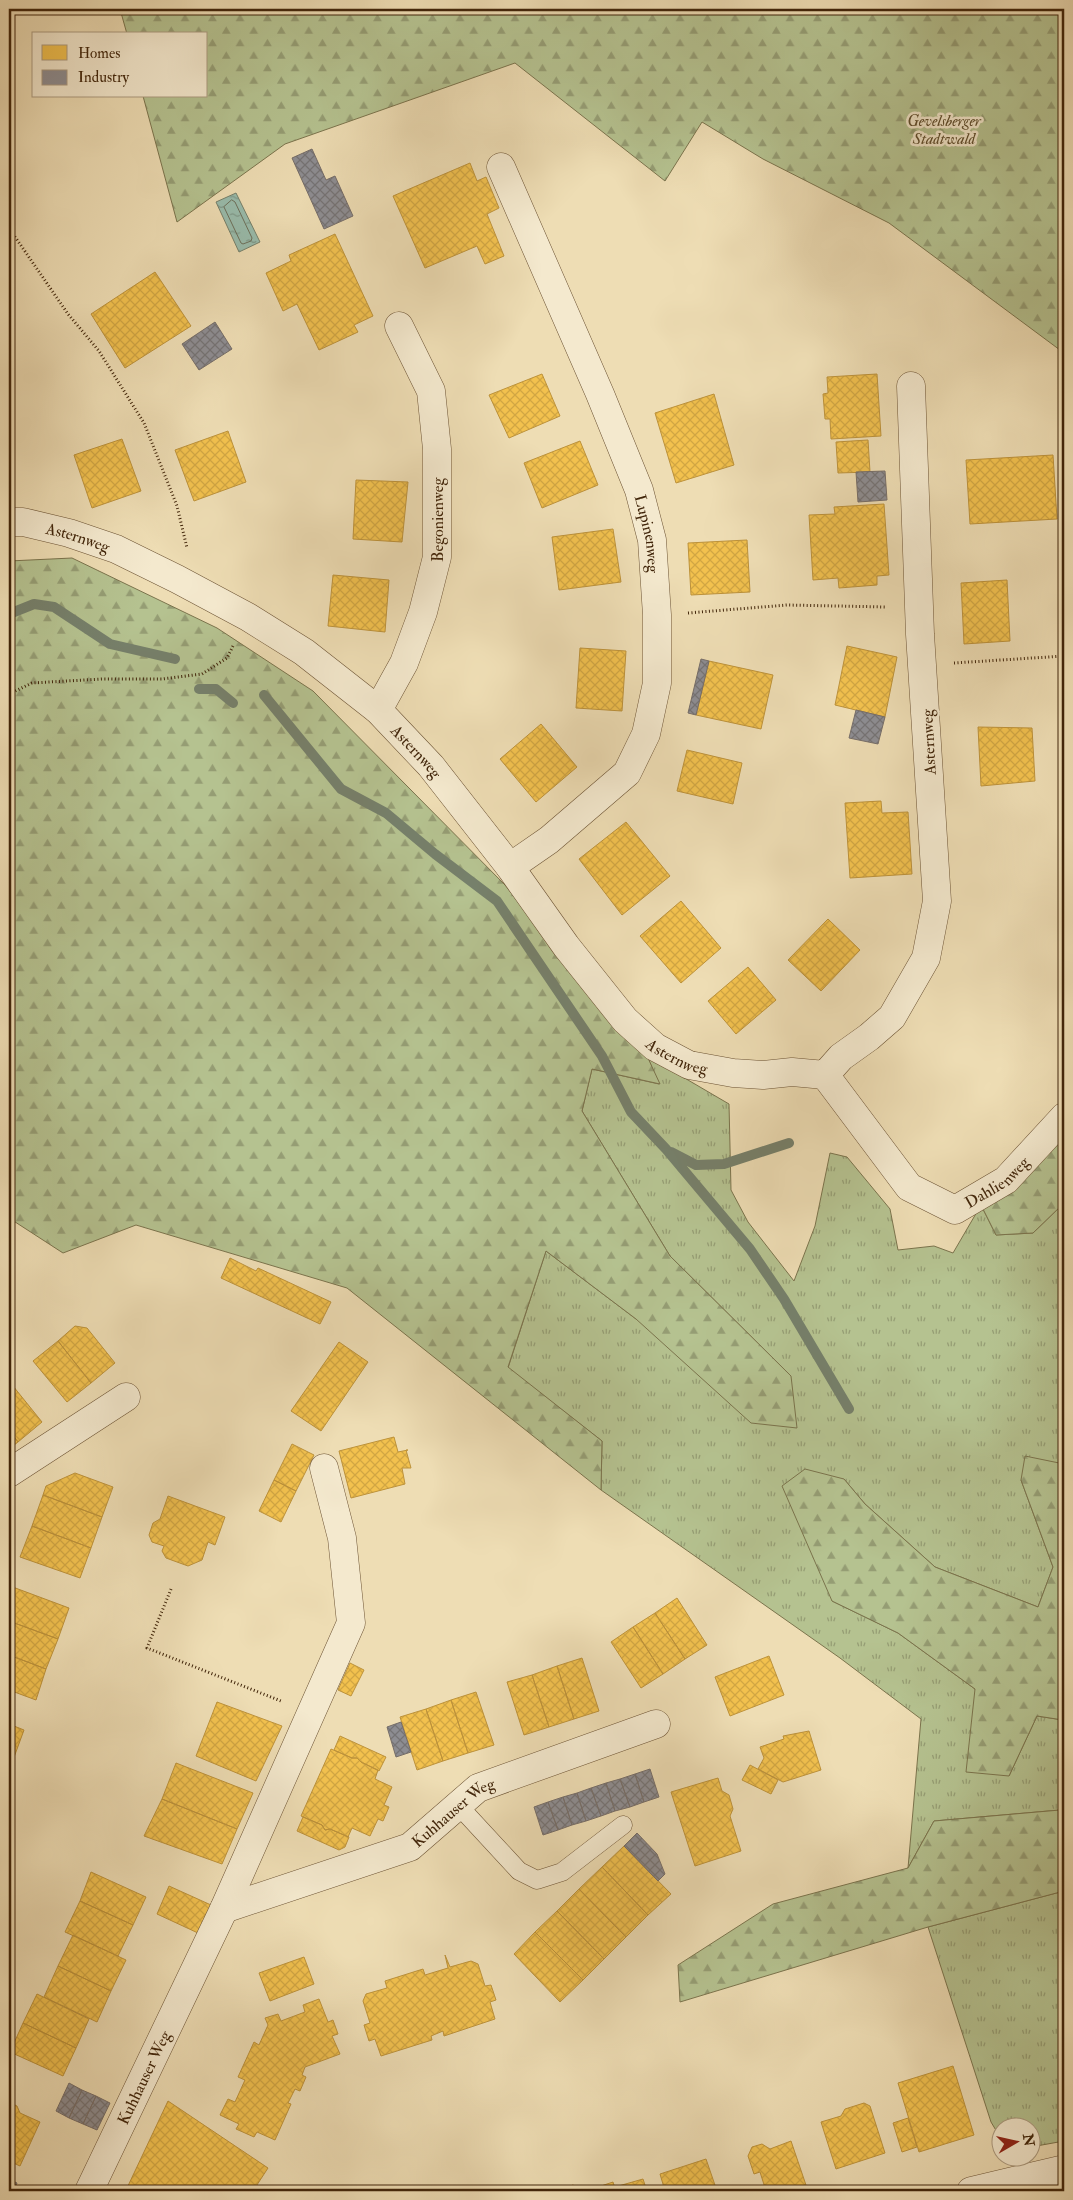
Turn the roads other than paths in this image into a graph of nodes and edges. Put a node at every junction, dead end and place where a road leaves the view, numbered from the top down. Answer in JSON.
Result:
{"nodes":[{"id":1,"x":501,"y":167,"type":"dead end"},
{"id":2,"x":399,"y":326,"type":"dead end"},
{"id":3,"x":911,"y":386,"type":"dead end"},
{"id":4,"x":9,"y":522,"type":"edge"},
{"id":5,"x":378,"y":710,"type":"junction"},
{"id":6,"x":510,"y":867,"type":"junction"},
{"id":7,"x":825,"y":1074,"type":"junction"},
{"id":8,"x":1064,"y":1117,"type":"edge"},
{"id":9,"x":126,"y":1397,"type":"dead end"},
{"id":10,"x":324,"y":1468,"type":"dead end"},
{"id":11,"x":9,"y":1473,"type":"edge"},
{"id":12,"x":656,"y":1724,"type":"dead end"},
{"id":13,"x":458,"y":1805,"type":"junction"},
{"id":14,"x":623,"y":1825,"type":"dead end"},
{"id":15,"x":224,"y":1909,"type":"junction"},
{"id":16,"x":1064,"y":2169,"type":"edge"},
{"id":17,"x":89,"y":2191,"type":"edge"},
{"id":18,"x":971,"y":2191,"type":"edge"}],
"edges":[{"from":1,"to":6,"type":"street","name":"Lupinenweg"},
{"from":2,"to":5,"type":"street","name":"Begonienweg"},
{"from":3,"to":7,"type":"street","name":"Asternweg"},
{"from":4,"to":5,"type":"street","name":"Asternweg"},
{"from":5,"to":6,"type":"street","name":"Asternweg"},
{"from":6,"to":7,"type":"street","name":"Asternweg"},
{"from":7,"to":8,"type":"street","name":"Dahlienweg"},
{"from":9,"to":11,"type":"street"},
{"from":10,"to":15,"type":"street","name":"Kuhhauser Weg"},
{"from":12,"to":13,"type":"street","name":"Kuhhauser Weg"},
{"from":13,"to":14,"type":"lane"},
{"from":13,"to":15,"type":"street","name":"Kuhhauser Weg"},
{"from":15,"to":17,"type":"street","name":"Kuhhauser Weg"},
{"from":16,"to":18,"type":"street"}]}
